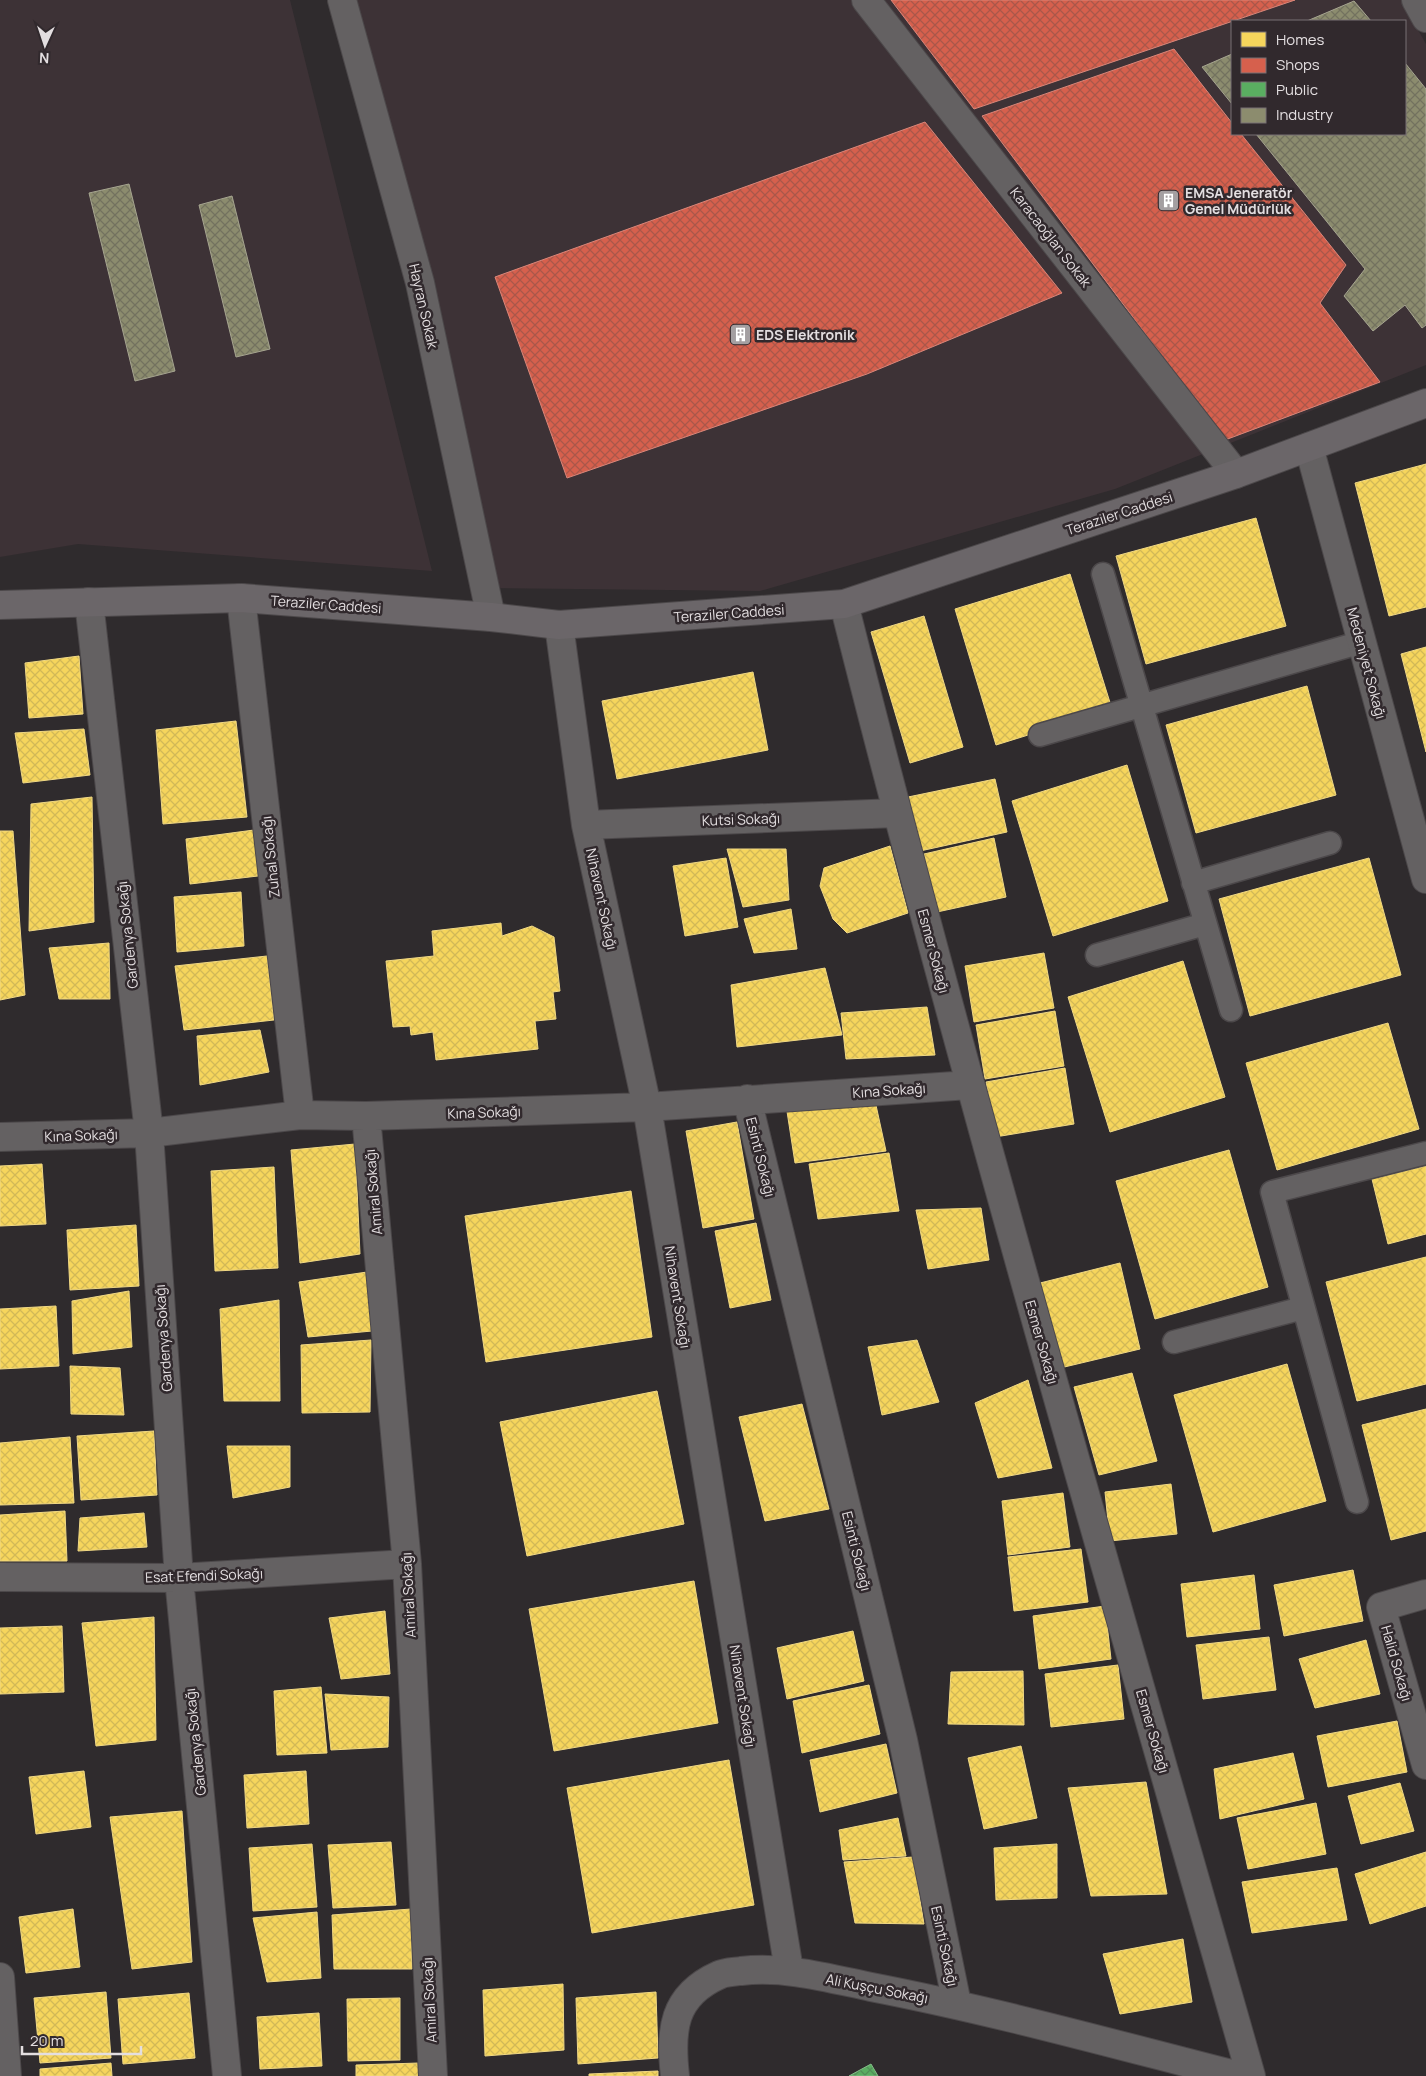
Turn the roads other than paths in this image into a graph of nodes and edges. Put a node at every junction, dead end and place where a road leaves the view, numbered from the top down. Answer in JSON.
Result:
{"nodes":[{"id":1,"x":342,"y":0,"type":"edge"},
{"id":2,"x":866,"y":0,"type":"edge"},
{"id":3,"x":1416,"y":0,"type":"edge"},
{"id":4,"x":1426,"y":18,"type":"edge"},
{"id":5,"x":1426,"y":403,"type":"edge"},
{"id":6,"x":1309,"y":447,"type":"junction"},
{"id":7,"x":1236,"y":474,"type":"junction"},
{"id":8,"x":1103,"y":574,"type":"dead end"},
{"id":9,"x":241,"y":598,"type":"junction"},
{"id":10,"x":90,"y":602,"type":"junction"},
{"id":11,"x":0,"y":604,"type":"edge"},
{"id":12,"x":844,"y":604,"type":"junction"},
{"id":13,"x":490,"y":617,"type":"junction"},
{"id":14,"x":560,"y":625,"type":"junction"},
{"id":15,"x":1362,"y":642,"type":"junction"},
{"id":16,"x":1141,"y":705,"type":"junction"},
{"id":17,"x":1040,"y":735,"type":"dead end"},
{"id":18,"x":896,"y":813,"type":"junction"},
{"id":19,"x":586,"y":825,"type":"junction"},
{"id":20,"x":1330,"y":843,"type":"dead end"},
{"id":21,"x":1426,"y":879,"type":"edge"},
{"id":22,"x":1193,"y":884,"type":"junction"},
{"id":23,"x":1205,"y":924,"type":"junction"},
{"id":24,"x":1097,"y":955,"type":"dead end"},
{"id":25,"x":1231,"y":1010,"type":"dead end"},
{"id":26,"x":969,"y":1084,"type":"junction"},
{"id":27,"x":747,"y":1099,"type":"junction"},
{"id":28,"x":646,"y":1106,"type":"junction"},
{"id":29,"x":300,"y":1115,"type":"junction"},
{"id":30,"x":366,"y":1116,"type":"junction"},
{"id":31,"x":149,"y":1132,"type":"junction"},
{"id":32,"x":0,"y":1137,"type":"edge"},
{"id":33,"x":1426,"y":1153,"type":"edge"},
{"id":34,"x":1304,"y":1308,"type":"junction"},
{"id":35,"x":1174,"y":1342,"type":"dead end"},
{"id":36,"x":1357,"y":1502,"type":"dead end"},
{"id":37,"x":407,"y":1564,"type":"junction"},
{"id":38,"x":0,"y":1577,"type":"edge"},
{"id":39,"x":179,"y":1578,"type":"junction"},
{"id":40,"x":1426,"y":1594,"type":"edge"},
{"id":41,"x":1426,"y":1765,"type":"edge"},
{"id":42,"x":788,"y":1970,"type":"junction"},
{"id":43,"x":0,"y":1977,"type":"edge"},
{"id":44,"x":958,"y":2004,"type":"junction"},
{"id":45,"x":7,"y":2076,"type":"edge"},
{"id":46,"x":227,"y":2076,"type":"edge"},
{"id":47,"x":433,"y":2076,"type":"edge"},
{"id":48,"x":675,"y":2076,"type":"edge"},
{"id":49,"x":1239,"y":2076,"type":"edge"},
{"id":50,"x":1251,"y":2076,"type":"edge"}],
"edges":[{"from":1,"to":13,"type":"street","name":"Hayran Sokak"},
{"from":2,"to":7,"type":"street","name":"Karacaoğlan Sokak"},
{"from":3,"to":4,"type":"street"},
{"from":5,"to":6,"type":"main road","name":"Teraziler Caddesi"},
{"from":6,"to":7,"type":"main road","name":"Teraziler Caddesi"},
{"from":6,"to":15,"type":"street","name":"Medeniyet Sokağı"},
{"from":7,"to":12,"type":"main road","name":"Teraziler Caddesi"},
{"from":8,"to":16,"type":"lane"},
{"from":9,"to":10,"type":"main road","name":"Teraziler Caddesi"},
{"from":9,"to":13,"type":"main road","name":"Teraziler Caddesi"},
{"from":9,"to":29,"type":"street","name":"Zuhal Sokağı"},
{"from":10,"to":11,"type":"main road","name":"Teraziler Caddesi"},
{"from":10,"to":31,"type":"street","name":"Gardenya Sokağı"},
{"from":12,"to":14,"type":"main road","name":"Teraziler Caddesi"},
{"from":12,"to":18,"type":"street","name":"Esmer Sokağı"},
{"from":13,"to":14,"type":"main road","name":"Teraziler Caddesi"},
{"from":14,"to":19,"type":"street","name":"Nihavent Sokağı"},
{"from":15,"to":16,"type":"lane"},
{"from":15,"to":21,"type":"street","name":"Medeniyet Sokağı"},
{"from":16,"to":17,"type":"lane"},
{"from":16,"to":22,"type":"lane"},
{"from":18,"to":19,"type":"street","name":"Kutsi Sokağı"},
{"from":18,"to":26,"type":"street","name":"Esmer Sokağı"},
{"from":19,"to":28,"type":"street","name":"Nihavent Sokağı"},
{"from":20,"to":22,"type":"lane"},
{"from":22,"to":23,"type":"lane"},
{"from":23,"to":24,"type":"lane"},
{"from":23,"to":25,"type":"lane"},
{"from":26,"to":27,"type":"street","name":"Kına Sokağı"},
{"from":26,"to":50,"type":"street","name":"Esmer Sokağı"},
{"from":27,"to":28,"type":"street","name":"Kına Sokağı"},
{"from":27,"to":44,"type":"street","name":"Esinti Sokağı"},
{"from":28,"to":30,"type":"street","name":"Kına Sokağı"},
{"from":28,"to":42,"type":"street","name":"Nihavent Sokağı"},
{"from":29,"to":30,"type":"street","name":"Kına Sokağı"},
{"from":29,"to":31,"type":"street","name":"Kına Sokağı"},
{"from":30,"to":37,"type":"street","name":"Amiral Sokağı"},
{"from":31,"to":32,"type":"street","name":"Kına Sokağı"},
{"from":31,"to":39,"type":"street","name":"Gardenya Sokağı"},
{"from":33,"to":34,"type":"lane"},
{"from":34,"to":35,"type":"lane"},
{"from":34,"to":36,"type":"lane"},
{"from":37,"to":39,"type":"street","name":"Esat Efendi Sokağı"},
{"from":37,"to":47,"type":"street","name":"Amiral Sokağı"},
{"from":38,"to":39,"type":"street","name":"Esat Efendi Sokağı"},
{"from":39,"to":46,"type":"street","name":"Gardenya Sokağı"},
{"from":40,"to":41,"type":"street","name":"Halid Sokağı"},
{"from":42,"to":44,"type":"street","name":"Ali Kuşçu Sokağı"},
{"from":42,"to":48,"type":"street","name":"Ali Kuşçu Sokağı"},
{"from":43,"to":45,"type":"street"},
{"from":44,"to":49,"type":"street","name":"Ali Kuşçu Sokağı"}]}
